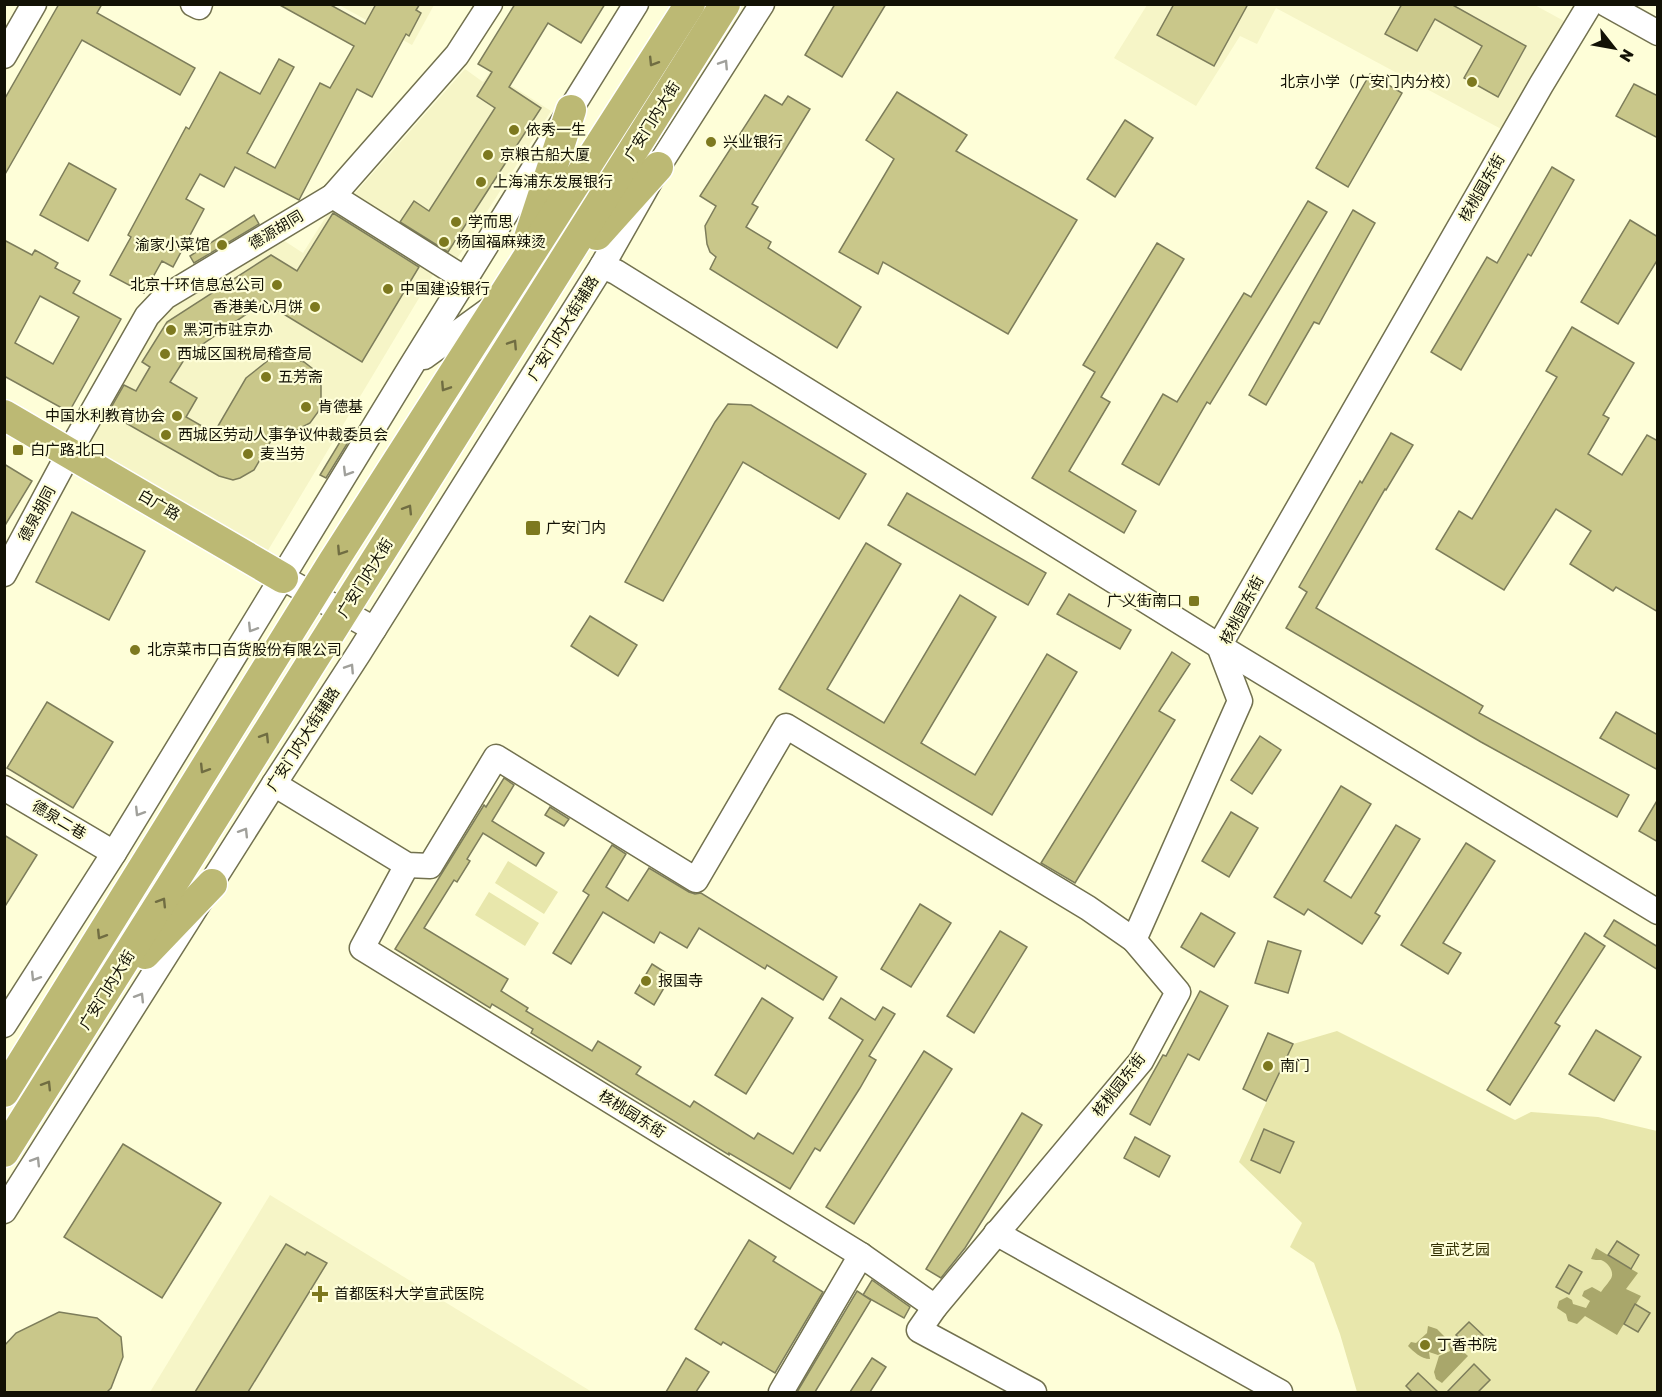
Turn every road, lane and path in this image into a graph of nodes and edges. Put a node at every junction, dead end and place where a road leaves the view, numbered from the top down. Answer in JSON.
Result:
{"nodes":[{"id":1,"x":34,"y":4,"type":"edge"},
{"id":2,"x":193,"y":4,"type":"edge"},
{"id":3,"x":200,"y":4,"type":"edge"},
{"id":4,"x":490,"y":4,"type":"edge"},
{"id":5,"x":636,"y":4,"type":"edge"},
{"id":6,"x":762,"y":4,"type":"edge"},
{"id":7,"x":1590,"y":4,"type":"edge"},
{"id":8,"x":1606,"y":4,"type":"edge"},
{"id":9,"x":687,"y":8,"type":"edge"},
{"id":10,"x":719,"y":15,"type":"edge"},
{"id":11,"x":1658,"y":33,"type":"edge"},
{"id":12,"x":4,"y":56,"type":"edge"},
{"id":13,"x":571,"y":110,"type":"junction"},
{"id":14,"x":658,"y":167,"type":"junction"},
{"id":15,"x":333,"y":196,"type":"junction"},
{"id":16,"x":602,"y":266,"type":"junction"},
{"id":17,"x":465,"y":279,"type":"junction"},
{"id":18,"x":507,"y":292,"type":"junction"},
{"id":19,"x":543,"y":296,"type":"junction"},
{"id":20,"x":410,"y":368,"type":"junction"},
{"id":21,"x":4,"y":415,"type":"edge"},
{"id":22,"x":69,"y":453,"type":"junction"},
{"id":23,"x":4,"y":574,"type":"edge"},
{"id":24,"x":283,"y":578,"type":"junction"},
{"id":25,"x":313,"y":595,"type":"junction"},
{"id":26,"x":344,"y":612,"type":"junction"},
{"id":27,"x":374,"y":629,"type":"junction"},
{"id":28,"x":1220,"y":646,"type":"junction"},
{"id":29,"x":274,"y":783,"type":"junction"},
{"id":30,"x":4,"y":788,"type":"edge"},
{"id":31,"x":114,"y":853,"type":"junction"},
{"id":32,"x":407,"y":865,"type":"junction"},
{"id":33,"x":212,"y":884,"type":"junction"},
{"id":34,"x":1658,"y":912,"type":"edge"},
{"id":35,"x":1134,"y":940,"type":"junction"},
{"id":36,"x":99,"y":1002,"type":"junction"},
{"id":37,"x":5,"y":1024,"type":"edge"},
{"id":38,"x":4,"y":1092,"type":"edge"},
{"id":39,"x":4,"y":1152,"type":"edge"},
{"id":40,"x":4,"y":1211,"type":"edge"},
{"id":41,"x":996,"y":1233,"type":"junction"},
{"id":42,"x":861,"y":1255,"type":"junction"},
{"id":43,"x":935,"y":1307,"type":"junction"},
{"id":44,"x":781,"y":1392,"type":"edge"},
{"id":45,"x":1034,"y":1392,"type":"edge"},
{"id":46,"x":1280,"y":1392,"type":"edge"}],
"edges":[{"from":1,"to":12,"type":"street"},
{"from":2,"to":3,"type":"street"},
{"from":4,"to":15,"type":"street","name":"德源胡同"},
{"from":5,"to":13,"type":"street"},
{"from":14,"to":6,"type":"street","name":"广安门内大街","one_way":true},
{"from":7,"to":28,"type":"street","name":"核桃园东街"},
{"from":8,"to":11,"type":"street"},
{"from":9,"to":18,"type":"main road","name":"广安门内大街","one_way":true},
{"from":10,"to":19,"type":"main road","name":"广安门内大街"},
{"from":13,"to":17,"type":"street"},
{"from":13,"to":18,"type":"main road"},
{"from":14,"to":16,"type":"street","name":"广安门内大街"},
{"from":14,"to":19,"type":"main road"},
{"from":15,"to":17,"type":"street"},
{"from":15,"to":22,"type":"street","name":"德源胡同"},
{"from":16,"to":27,"type":"street","name":"广安门内大街辅路"},
{"from":16,"to":28,"type":"street"},
{"from":17,"to":20,"type":"street"},
{"from":18,"to":20,"type":"street","name":"广安门内大街"},
{"from":18,"to":25,"type":"main road","name":"广安门内大街","one_way":true},
{"from":26,"to":19,"type":"main road","name":"广安门内大街","one_way":true},
{"from":20,"to":24,"type":"street","one_way":true},
{"from":21,"to":22,"type":"main road","name":"白广路"},
{"from":22,"to":23,"type":"street","name":"德泉胡同"},
{"from":22,"to":24,"type":"main road","name":"白广路"},
{"from":24,"to":25,"type":"street","name":"白广路"},
{"from":24,"to":31,"type":"street","one_way":true},
{"from":25,"to":26,"type":"street","name":"白广路"},
{"from":25,"to":38,"type":"main road","name":"广安门内大街","one_way":true},
{"from":26,"to":27,"type":"street","name":"白广路"},
{"from":36,"to":26,"type":"main road","name":"广安门内大街","one_way":true},
{"from":29,"to":27,"type":"street","name":"广安门内大街辅路","one_way":true},
{"from":28,"to":34,"type":"street"},
{"from":28,"to":35,"type":"street","name":"核桃园东街"},
{"from":29,"to":32,"type":"street"},
{"from":33,"to":29,"type":"street","name":"广安门内大街辅路","one_way":true},
{"from":30,"to":31,"type":"street","name":"德泉二巷"},
{"from":31,"to":37,"type":"street","one_way":true},
{"from":32,"to":35,"type":"street"},
{"from":32,"to":42,"type":"street","name":"核桃园东街"},
{"from":33,"to":36,"type":"main road"},
{"from":40,"to":33,"type":"street","name":"广安门内大街辅路","one_way":true},
{"from":35,"to":41,"type":"street","name":"核桃园东街"},
{"from":39,"to":36,"type":"main road","name":"广安门内大街","one_way":true},
{"from":41,"to":43,"type":"street","name":"核桃园东街"},
{"from":41,"to":46,"type":"street"},
{"from":42,"to":43,"type":"street","name":"核桃园东街"},
{"from":42,"to":44,"type":"street"},
{"from":43,"to":45,"type":"street"}]}
